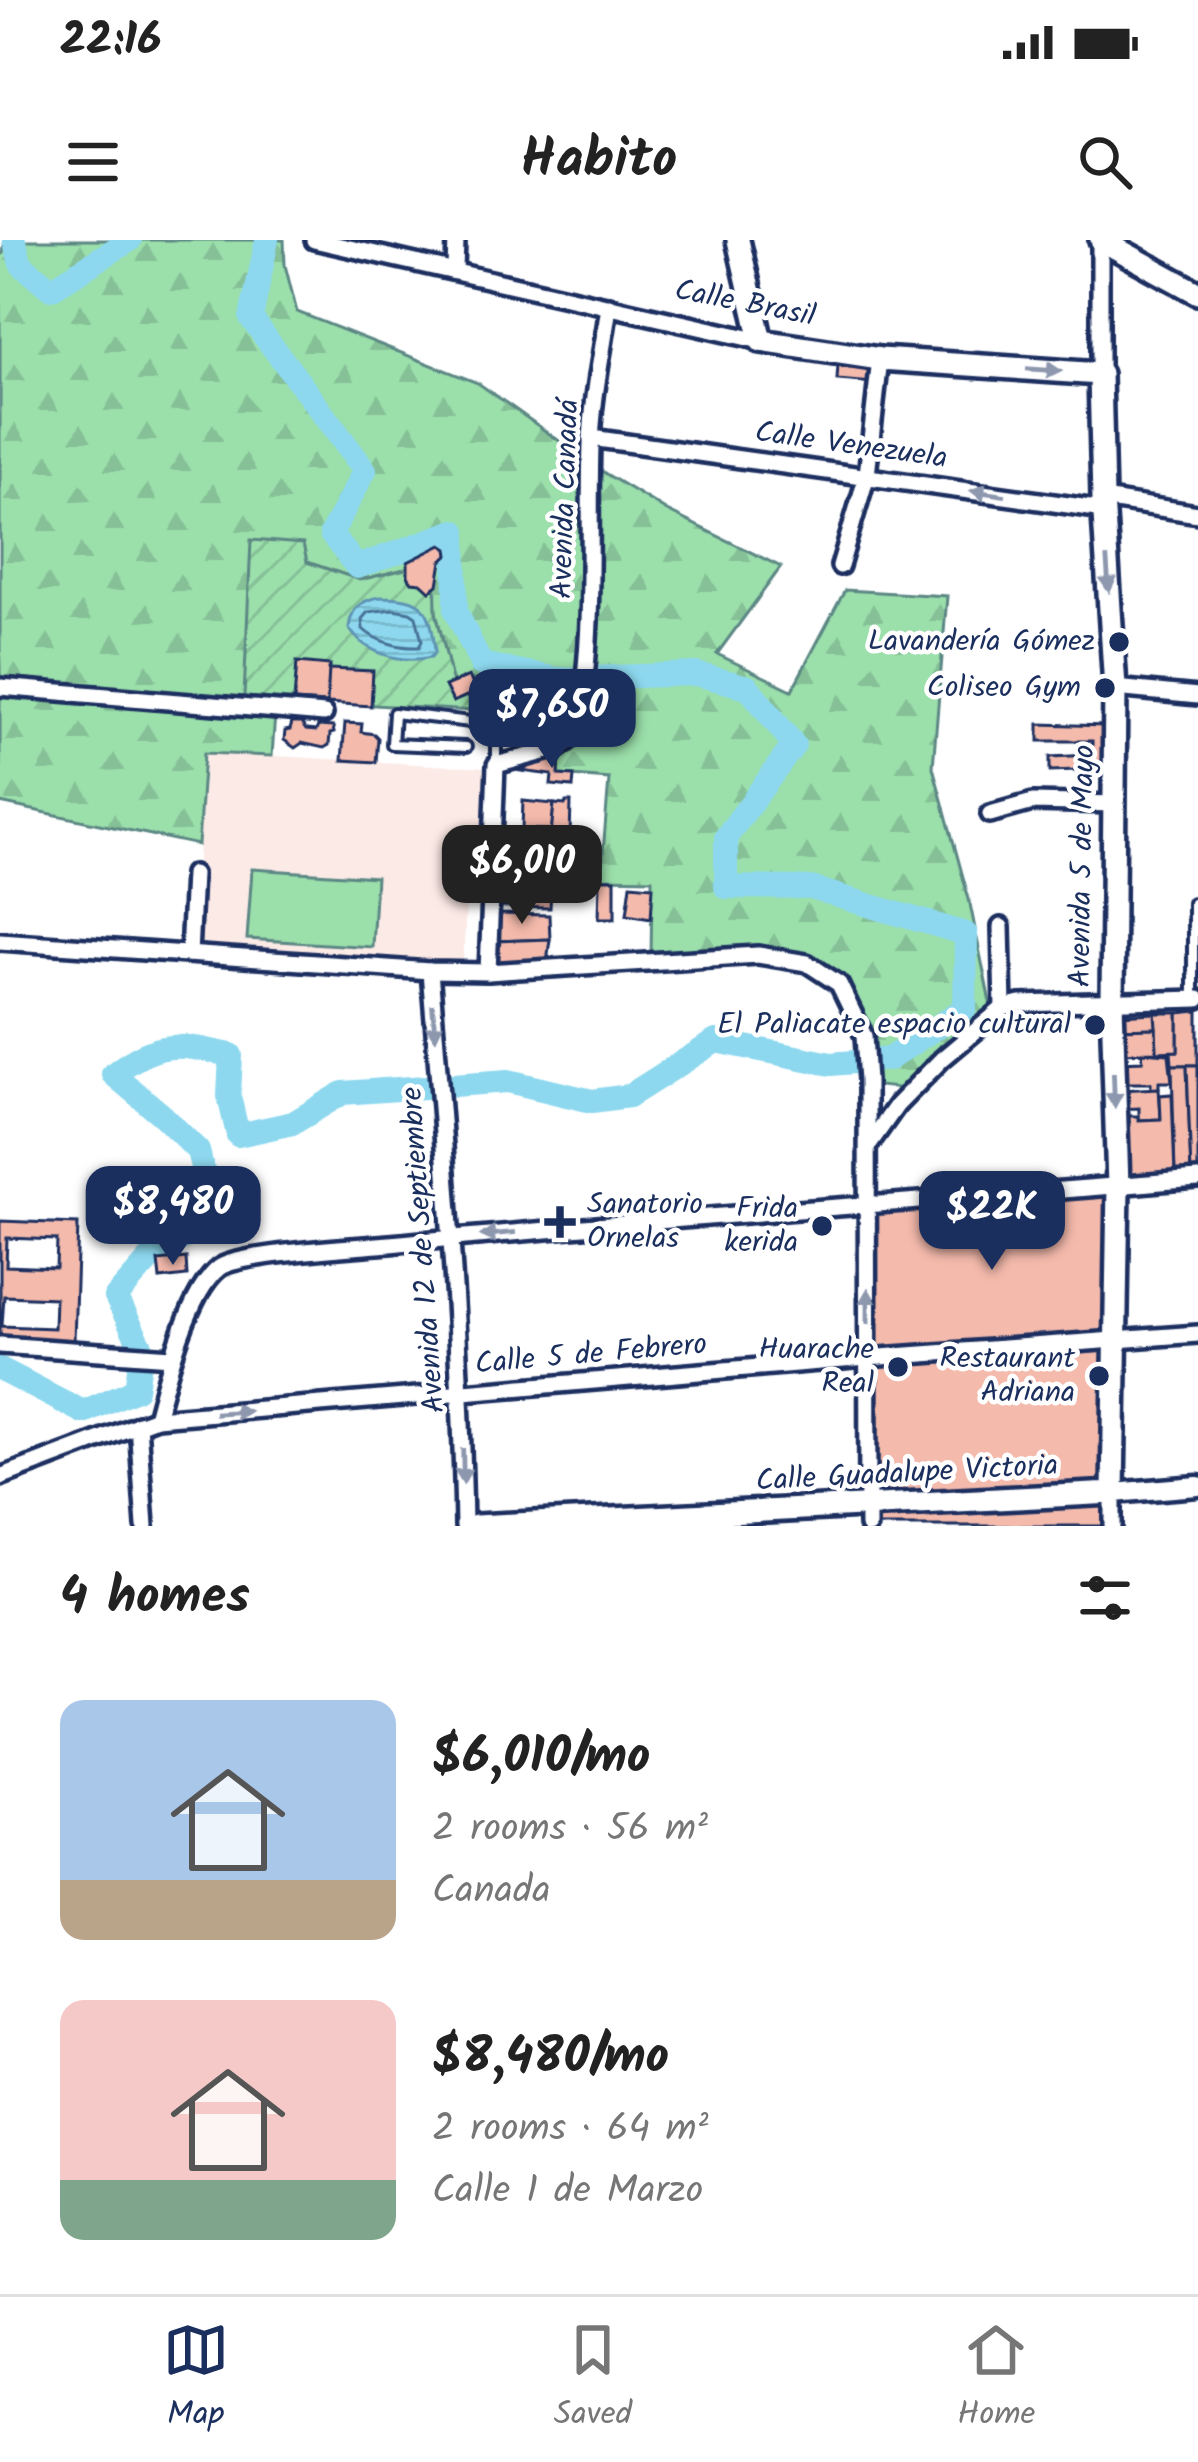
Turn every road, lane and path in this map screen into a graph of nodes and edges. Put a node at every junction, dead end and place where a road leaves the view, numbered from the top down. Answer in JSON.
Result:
{"nodes":[{"id":1,"x":314,"y":240,"type":"edge"},
{"id":2,"x":456,"y":240,"type":"edge"},
{"id":3,"x":738,"y":240,"type":"edge"},
{"id":4,"x":1101,"y":240,"type":"edge"},
{"id":5,"x":455,"y":270,"type":"junction"},
{"id":6,"x":1198,"y":293,"type":"edge"},
{"id":7,"x":609,"y":306,"type":"junction"},
{"id":8,"x":761,"y":341,"type":"junction"},
{"id":9,"x":880,"y":358,"type":"junction"},
{"id":10,"x":1100,"y":374,"type":"junction"},
{"id":11,"x":591,"y":438,"type":"junction"},
{"id":12,"x":867,"y":475,"type":"junction"},
{"id":13,"x":1103,"y":504,"type":"junction"},
{"id":14,"x":1198,"y":514,"type":"edge"},
{"id":15,"x":840,"y":566,"type":"dead end"},
{"id":16,"x":0,"y":688,"type":"edge"},
{"id":17,"x":1115,"y":688,"type":"junction"},
{"id":18,"x":1198,"y":696,"type":"edge"},
{"id":19,"x":324,"y":714,"type":"dead end"},
{"id":20,"x":466,"y":747,"type":"dead end"},
{"id":21,"x":496,"y":765,"type":"junction"},
{"id":22,"x":1115,"y":804,"type":"junction"},
{"id":23,"x":990,"y":814,"type":"dead end"},
{"id":24,"x":193,"y":874,"type":"dead end"},
{"id":25,"x":1193,"y":903,"type":"dead end"},
{"id":26,"x":1001,"y":927,"type":"dead end"},
{"id":27,"x":0,"y":941,"type":"edge"},
{"id":28,"x":189,"y":954,"type":"junction"},
{"id":29,"x":430,"y":971,"type":"junction"},
{"id":30,"x":488,"y":972,"type":"junction"},
{"id":31,"x":1196,"y":999,"type":"edge"},
{"id":32,"x":1112,"y":1003,"type":"junction"},
{"id":33,"x":1003,"y":1008,"type":"junction"},
{"id":34,"x":868,"y":1147,"type":"junction"},
{"id":35,"x":1198,"y":1179,"type":"edge"},
{"id":36,"x":1118,"y":1186,"type":"junction"},
{"id":37,"x":868,"y":1204,"type":"junction"},
{"id":38,"x":453,"y":1238,"type":"junction"},
{"id":39,"x":1198,"y":1334,"type":"edge"},
{"id":40,"x":1117,"y":1341,"type":"junction"},
{"id":41,"x":0,"y":1345,"type":"edge"},
{"id":42,"x":164,"y":1356,"type":"junction"},
{"id":43,"x":868,"y":1358,"type":"junction"},
{"id":44,"x":462,"y":1394,"type":"junction"},
{"id":45,"x":156,"y":1418,"type":"junction"},
{"id":46,"x":138,"y":1424,"type":"junction"},
{"id":47,"x":0,"y":1477,"type":"edge"},
{"id":48,"x":1198,"y":1486,"type":"edge"},
{"id":49,"x":1113,"y":1493,"type":"junction"},
{"id":50,"x":868,"y":1516,"type":"edge"},
{"id":51,"x":145,"y":1526,"type":"edge"},
{"id":52,"x":464,"y":1526,"type":"edge"},
{"id":53,"x":476,"y":1526,"type":"edge"},
{"id":54,"x":1113,"y":1526,"type":"edge"}],
"edges":[{"from":1,"to":5,"type":"street","name":"Calle Brasil"},
{"from":2,"to":5,"type":"street"},
{"from":3,"to":8,"type":"main road"},
{"from":4,"to":6,"type":"main road"},
{"from":4,"to":10,"type":"street","name":"Avenida 5 de Mayo"},
{"from":5,"to":7,"type":"street","name":"Calle Brasil"},
{"from":7,"to":8,"type":"street","name":"Calle Brasil"},
{"from":7,"to":11,"type":"street","name":"Avenida Canadá"},
{"from":8,"to":9,"type":"main road","name":"Calle Brasil"},
{"from":9,"to":10,"type":"main road","name":"Calle Brasil","one_way":true},
{"from":9,"to":12,"type":"street"},
{"from":10,"to":13,"type":"main road","name":"Avenida 5 de Mayo"},
{"from":11,"to":12,"type":"street","name":"Calle Venezuela"},
{"from":11,"to":21,"type":"street","name":"Avenida Canadá"},
{"from":13,"to":12,"type":"street","name":"Calle Venezuela","one_way":true},
{"from":12,"to":15,"type":"street"},
{"from":13,"to":14,"type":"street","name":"Calle Venezuela"},
{"from":13,"to":17,"type":"main road","name":"Avenida 5 de Mayo","one_way":true},
{"from":16,"to":19,"type":"street"},
{"from":17,"to":18,"type":"street"},
{"from":17,"to":22,"type":"main road","name":"Avenida 5 de Mayo"},
{"from":20,"to":21,"type":"lane"},
{"from":21,"to":30,"type":"street"},
{"from":22,"to":23,"type":"street"},
{"from":22,"to":32,"type":"main road","name":"Avenida 5 de Mayo"},
{"from":24,"to":28,"type":"street"},
{"from":25,"to":31,"type":"lane"},
{"from":26,"to":33,"type":"street"},
{"from":27,"to":28,"type":"street"},
{"from":28,"to":29,"type":"street"},
{"from":29,"to":30,"type":"street"},
{"from":29,"to":38,"type":"street","name":"Avenida 12 de Septiembre","one_way":true},
{"from":30,"to":34,"type":"street"},
{"from":31,"to":32,"type":"street"},
{"from":32,"to":33,"type":"street"},
{"from":32,"to":36,"type":"main road","name":"Avenida 5 de Mayo","one_way":true},
{"from":33,"to":34,"type":"street"},
{"from":34,"to":37,"type":"street"},
{"from":35,"to":36,"type":"street"},
{"from":36,"to":37,"type":"street"},
{"from":36,"to":40,"type":"main road","name":"Avenida 5 de Mayo"},
{"from":37,"to":38,"type":"street","one_way":true},
{"from":43,"to":37,"type":"street","one_way":true},
{"from":38,"to":42,"type":"street"},
{"from":38,"to":44,"type":"street","name":"Avenida 12 de Septiembre"},
{"from":39,"to":40,"type":"street","name":"Calle 5 de Febrero"},
{"from":40,"to":43,"type":"street","name":"Calle 5 de Febrero"},
{"from":40,"to":49,"type":"main road","name":"Avenida 5 de Mayo"},
{"from":41,"to":42,"type":"street"},
{"from":42,"to":45,"type":"street"},
{"from":43,"to":44,"type":"street","name":"Calle 5 de Febrero"},
{"from":43,"to":50,"type":"street"},
{"from":45,"to":44,"type":"street","name":"Calle 5 de Febrero","one_way":true},
{"from":44,"to":52,"type":"street","name":"Avenida 12 de Septiembre","one_way":true},
{"from":45,"to":46,"type":"street","name":"Calle 5 de Febrero"},
{"from":46,"to":47,"type":"street","name":"Calle 5 de Febrero"},
{"from":46,"to":51,"type":"street"},
{"from":48,"to":49,"type":"street","name":"Calle Guadalupe Victoria"},
{"from":49,"to":50,"type":"main road","name":"Calle Guadalupe Victoria"},
{"from":49,"to":54,"type":"street"},
{"from":50,"to":53,"type":"main road","name":"Calle Guadalupe Victoria"}]}
